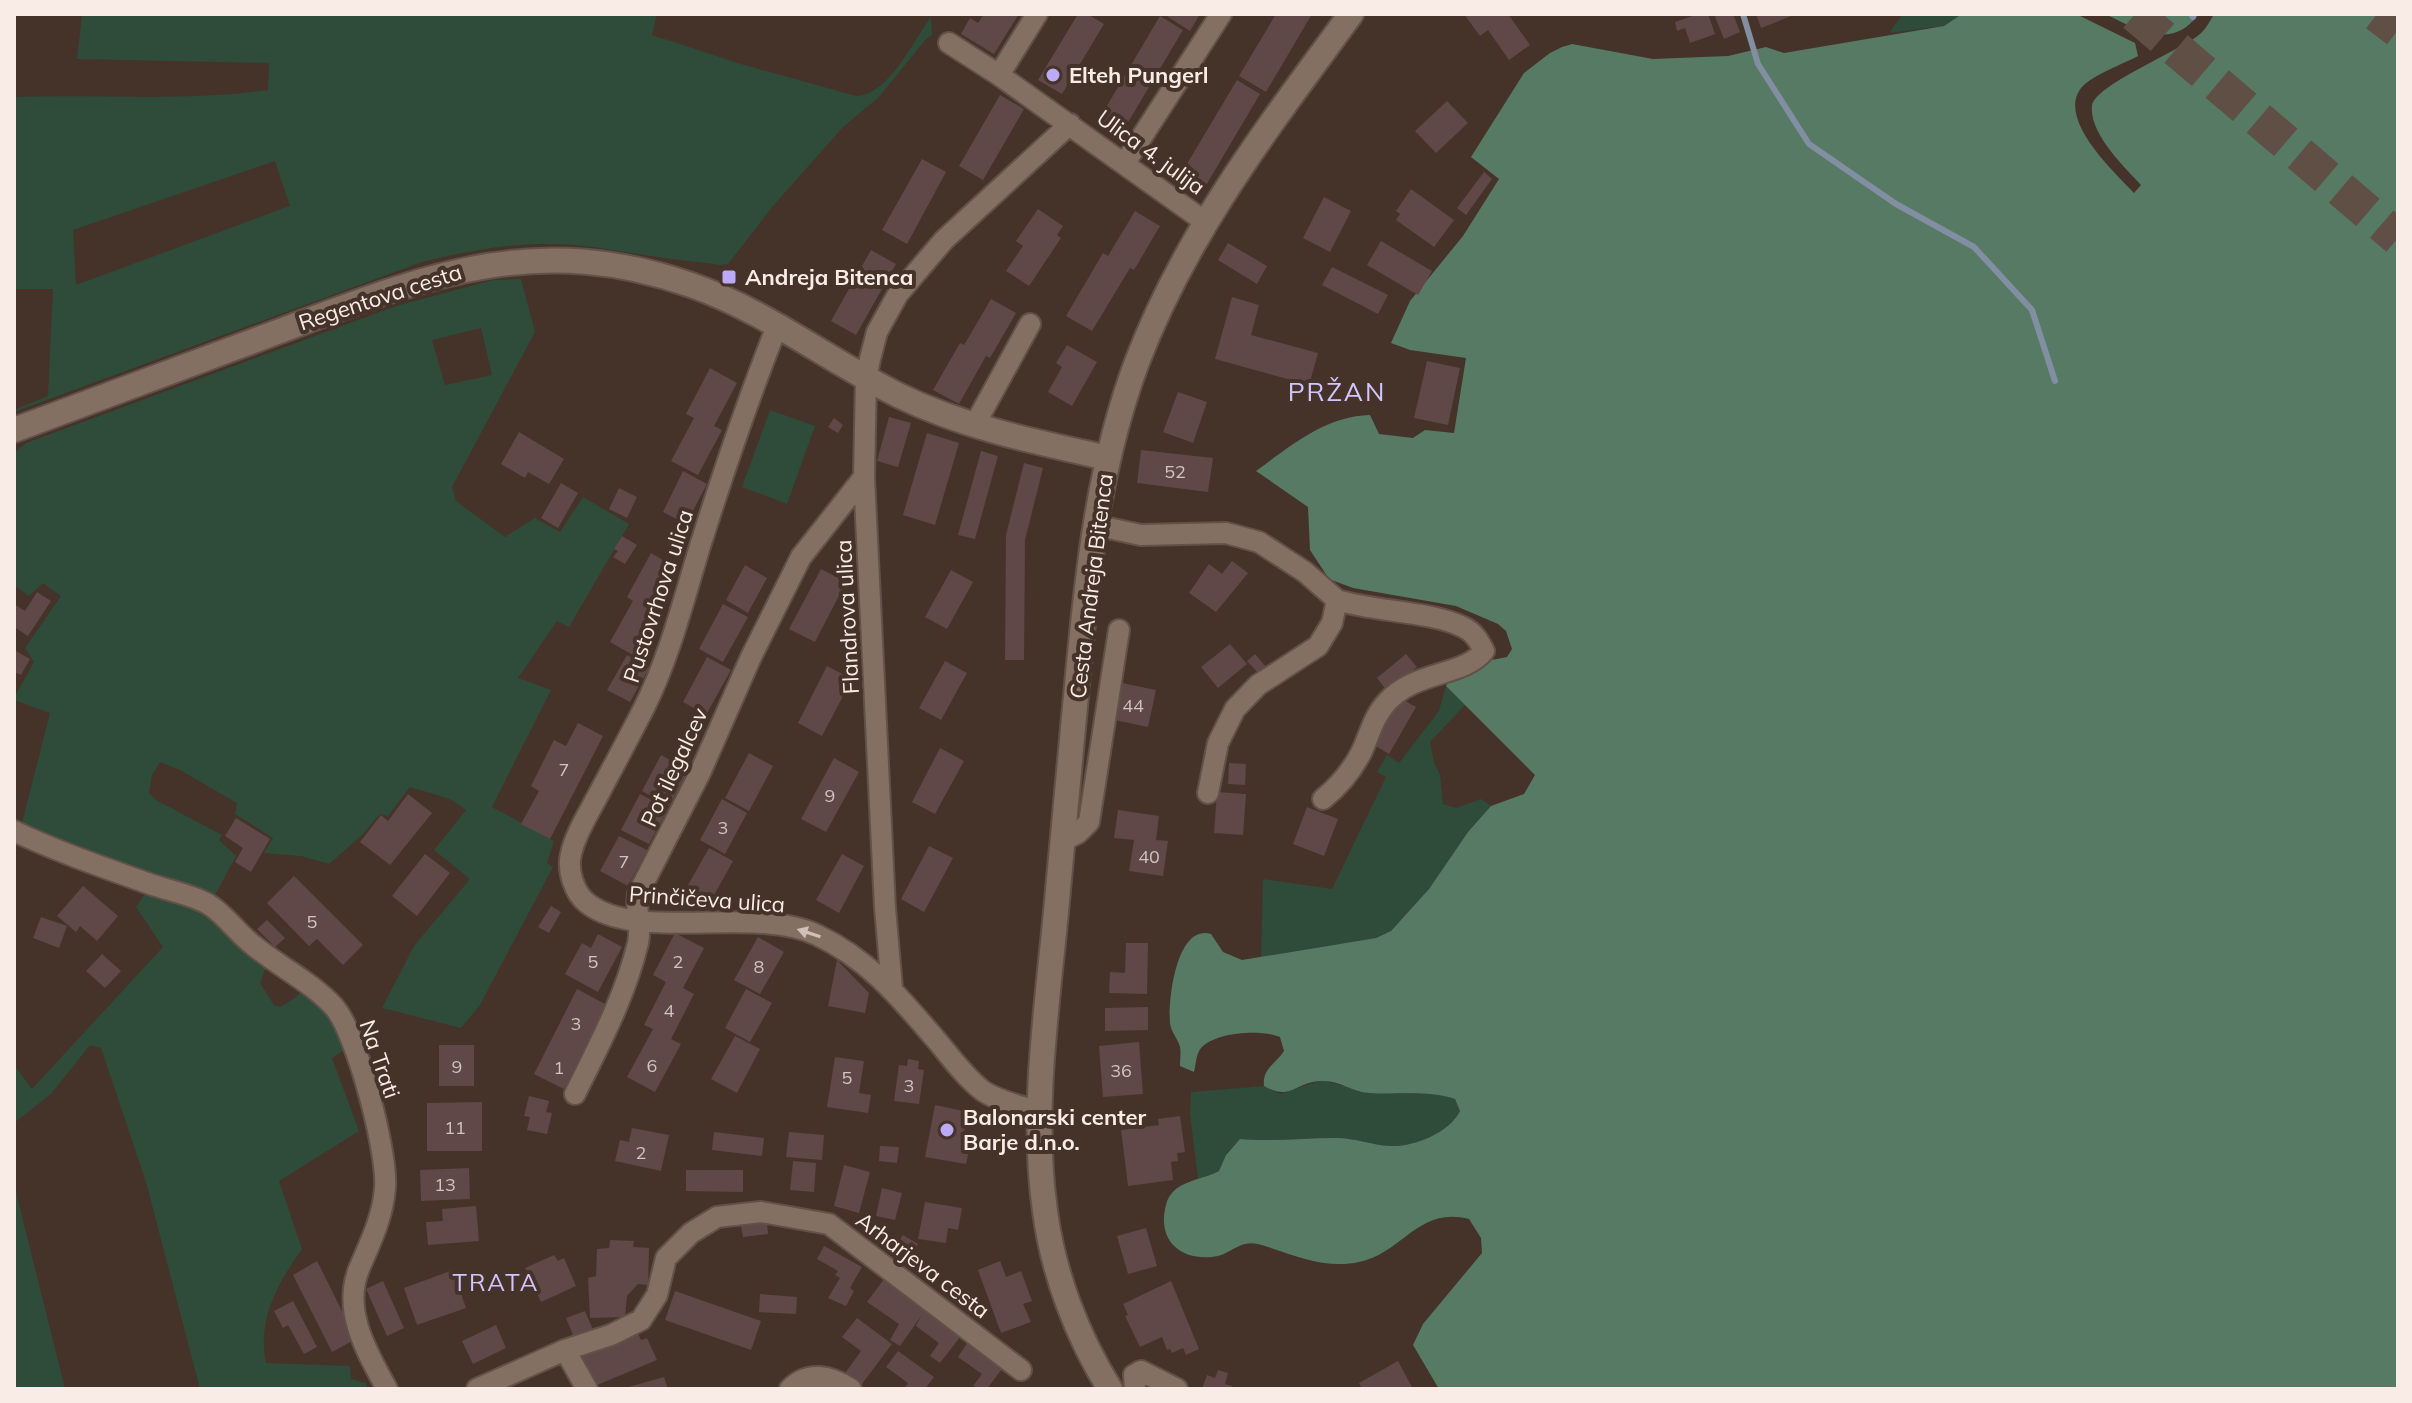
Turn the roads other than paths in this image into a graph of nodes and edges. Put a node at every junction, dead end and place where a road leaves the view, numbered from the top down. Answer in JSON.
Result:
{"nodes":[{"id":1,"x":1037,"y":14,"type":"edge"},
{"id":2,"x":1221,"y":14,"type":"edge"},
{"id":3,"x":1351,"y":14,"type":"edge"},
{"id":4,"x":949,"y":43,"type":"dead end"},
{"id":5,"x":999,"y":75,"type":"junction"},
{"id":6,"x":1070,"y":124,"type":"junction"},
{"id":7,"x":1125,"y":163,"type":"junction"},
{"id":8,"x":1204,"y":221,"type":"junction"},
{"id":9,"x":1030,"y":324,"type":"dead end"},
{"id":10,"x":777,"y":326,"type":"junction"},
{"id":11,"x":866,"y":379,"type":"junction"},
{"id":12,"x":974,"y":426,"type":"junction"},
{"id":13,"x":14,"y":430,"type":"edge"},
{"id":14,"x":1108,"y":458,"type":"junction"},
{"id":15,"x":864,"y":477,"type":"junction"},
{"id":16,"x":1094,"y":525,"type":"junction"},
{"id":17,"x":1337,"y":600,"type":"junction"},
{"id":18,"x":1119,"y":630,"type":"dead end"},
{"id":19,"x":1208,"y":793,"type":"dead end"},
{"id":20,"x":1323,"y":799,"type":"dead end"},
{"id":21,"x":14,"y":831,"type":"edge"},
{"id":22,"x":1062,"y":841,"type":"junction"},
{"id":23,"x":597,"y":910,"type":"joint"},
{"id":24,"x":641,"y":922,"type":"junction"},
{"id":25,"x":892,"y":988,"type":"junction"},
{"id":26,"x":575,"y":1094,"type":"dead end"},
{"id":27,"x":1040,"y":1112,"type":"junction"},
{"id":28,"x":565,"y":1350,"type":"junction"},
{"id":29,"x":1021,"y":1370,"type":"dead end"},
{"id":30,"x":388,"y":1389,"type":"edge"},
{"id":31,"x":477,"y":1389,"type":"edge"},
{"id":32,"x":587,"y":1389,"type":"edge"},
{"id":33,"x":790,"y":1389,"type":"edge"},
{"id":34,"x":851,"y":1389,"type":"edge"},
{"id":35,"x":1110,"y":1389,"type":"edge"},
{"id":36,"x":1135,"y":1389,"type":"edge"},
{"id":37,"x":1177,"y":1389,"type":"edge"}],
"edges":[{"from":1,"to":5,"type":"street"},
{"from":2,"to":7,"type":"street"},
{"from":3,"to":8,"type":"street","name":"Cesta Andreja Bitenca"},
{"from":4,"to":5,"type":"street","name":"Ulica 4. julija"},
{"from":5,"to":6,"type":"street","name":"Ulica 4. julija"},
{"from":6,"to":7,"type":"street","name":"Ulica 4. julija"},
{"from":6,"to":11,"type":"street","name":"Flandrova ulica"},
{"from":7,"to":8,"type":"street","name":"Ulica 4. julija"},
{"from":8,"to":14,"type":"street","name":"Cesta Andreja Bitenca"},
{"from":9,"to":12,"type":"street"},
{"from":10,"to":11,"type":"street","name":"Regentova cesta"},
{"from":10,"to":13,"type":"street","name":"Regentova cesta"},
{"from":10,"to":23,"type":"street","name":"Pustovrhova ulica"},
{"from":11,"to":12,"type":"street","name":"Regentova cesta"},
{"from":11,"to":15,"type":"street","name":"Flandrova ulica"},
{"from":12,"to":14,"type":"street","name":"Regentova cesta"},
{"from":14,"to":16,"type":"street","name":"Cesta Andreja Bitenca"},
{"from":15,"to":24,"type":"street","name":"Pot ilegalcev"},
{"from":15,"to":25,"type":"street","name":"Flandrova ulica"},
{"from":16,"to":17,"type":"street"},
{"from":16,"to":22,"type":"street","name":"Cesta Andreja Bitenca"},
{"from":17,"to":19,"type":"street"},
{"from":17,"to":20,"type":"street"},
{"from":18,"to":22,"type":"street","name":"Cesta Andreja Bitenca"},
{"from":21,"to":30,"type":"street","name":"Na Trati"},
{"from":22,"to":27,"type":"street","name":"Cesta Andreja Bitenca"},
{"from":23,"to":24,"type":"street","name":"Prinčičeva ulica"},
{"from":25,"to":24,"type":"street","name":"Prinčičeva ulica","one_way":true},
{"from":24,"to":26,"type":"street","name":"Pot ilegalcev"},
{"from":25,"to":27,"type":"street"},
{"from":27,"to":35,"type":"street","name":"Cesta Andreja Bitenca"},
{"from":28,"to":29,"type":"street","name":"Arharjeva cesta"},
{"from":28,"to":31,"type":"street","name":"Arharjeva cesta"},
{"from":28,"to":32,"type":"street"},
{"from":33,"to":34,"type":"street"},
{"from":36,"to":37,"type":"street"}]}
